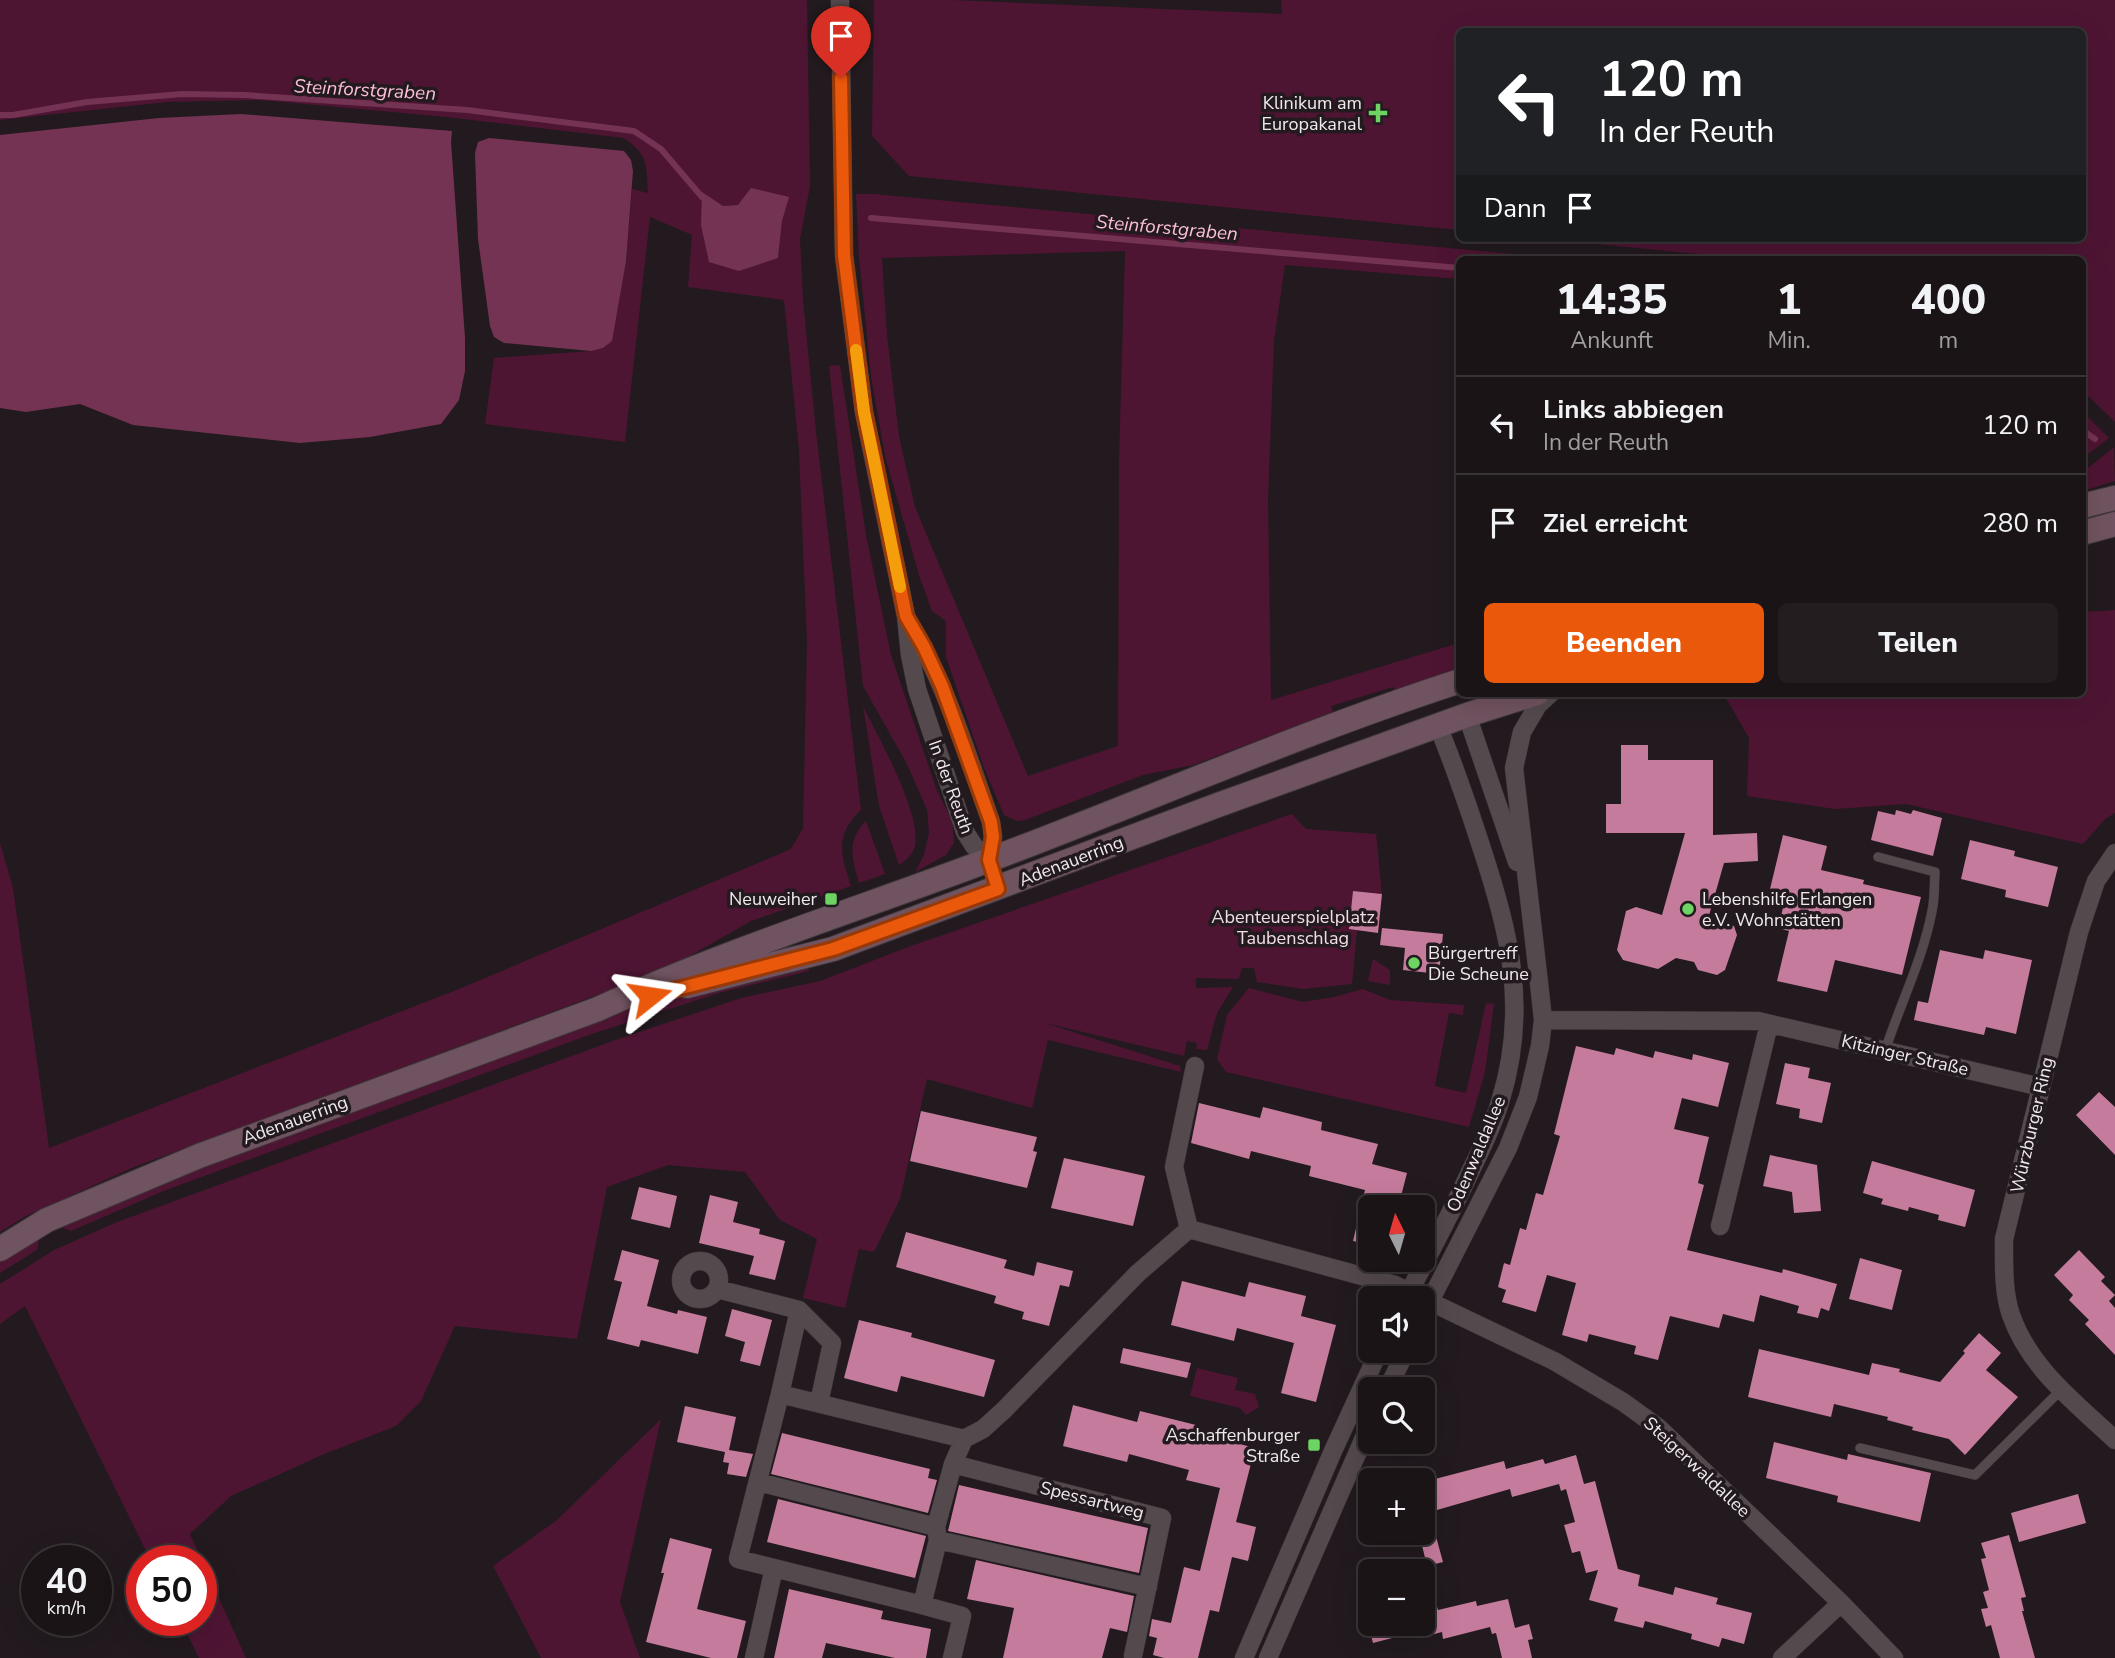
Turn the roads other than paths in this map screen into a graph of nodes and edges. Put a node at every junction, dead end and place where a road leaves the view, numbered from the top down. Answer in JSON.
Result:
{"nodes":[{"id":1,"x":840,"y":0,"type":"edge"},
{"id":2,"x":2115,"y":498,"type":"edge"},
{"id":3,"x":2086,"y":505,"type":"edge"},
{"id":4,"x":2115,"y":524,"type":"edge"},
{"id":5,"x":2086,"y":532,"type":"edge"},
{"id":6,"x":906,"y":616,"type":"junction"},
{"id":7,"x":1450,"y":684,"type":"edge"},
{"id":8,"x":1457,"y":697,"type":"edge"},
{"id":9,"x":1524,"y":697,"type":"edge"},
{"id":10,"x":1547,"y":697,"type":"edge"},
{"id":11,"x":1467,"y":715,"type":"junction"},
{"id":12,"x":1438,"y":726,"type":"junction"},
{"id":13,"x":2115,"y":853,"type":"edge"},
{"id":14,"x":1878,"y":857,"type":"dead end"},
{"id":15,"x":989,"y":860,"type":"junction"},
{"id":16,"x":998,"y":889,"type":"junction"},
{"id":17,"x":1529,"y":898,"type":"junction"},
{"id":18,"x":598,"y":1009,"type":"junction"},
{"id":19,"x":1543,"y":1020,"type":"junction"},
{"id":20,"x":1769,"y":1024,"type":"junction"},
{"id":21,"x":1885,"y":1051,"type":"junction"},
{"id":22,"x":1195,"y":1066,"type":"dead end"},
{"id":23,"x":2041,"y":1087,"type":"junction"},
{"id":24,"x":1720,"y":1226,"type":"dead end"},
{"id":25,"x":1189,"y":1229,"type":"junction"},
{"id":26,"x":0,"y":1249,"type":"edge"},
{"id":27,"x":1396,"y":1286,"type":"edge"},
{"id":28,"x":1413,"y":1286,"type":"edge"},
{"id":29,"x":717,"y":1289,"type":"dead end"},
{"id":30,"x":1435,"y":1290,"type":"edge"},
{"id":31,"x":799,"y":1310,"type":"junction"},
{"id":32,"x":1435,"y":1312,"type":"edge"},
{"id":33,"x":1373,"y":1363,"type":"edge"},
{"id":34,"x":2061,"y":1390,"type":"junction"},
{"id":35,"x":780,"y":1394,"type":"junction"},
{"id":36,"x":818,"y":1403,"type":"junction"},
{"id":37,"x":964,"y":1439,"type":"junction"},
{"id":38,"x":2115,"y":1440,"type":"edge"},
{"id":39,"x":1860,"y":1448,"type":"dead end"},
{"id":40,"x":1358,"y":1452,"type":"edge"},
{"id":41,"x":953,"y":1464,"type":"junction"},
{"id":42,"x":758,"y":1482,"type":"junction"},
{"id":43,"x":937,"y":1533,"type":"junction"},
{"id":44,"x":774,"y":1568,"type":"junction"},
{"id":45,"x":1148,"y":1587,"type":"junction"},
{"id":46,"x":1841,"y":1603,"type":"junction"},
{"id":47,"x":922,"y":1605,"type":"junction"},
{"id":48,"x":1133,"y":1656,"type":"edge"},
{"id":49,"x":754,"y":1658,"type":"edge"},
{"id":50,"x":952,"y":1658,"type":"edge"},
{"id":51,"x":1244,"y":1658,"type":"edge"},
{"id":52,"x":1268,"y":1658,"type":"edge"},
{"id":53,"x":1782,"y":1658,"type":"edge"},
{"id":54,"x":1894,"y":1658,"type":"edge"}],
"edges":[{"from":1,"to":6,"type":"street","name":"In der Reuth"},
{"from":2,"to":3,"type":"main road"},
{"from":4,"to":5,"type":"main road"},
{"from":6,"to":15,"type":"street","name":"In der Reuth"},
{"from":6,"to":15,"type":"street","name":"In der Reuth"},
{"from":7,"to":12,"type":"main road"},
{"from":7,"to":15,"type":"main road","name":"Adenauerring"},
{"from":8,"to":11,"type":"main road"},
{"from":9,"to":11,"type":"main road","name":"Adenauerring"},
{"from":10,"to":17,"type":"street","name":"Odenwaldallee"},
{"from":11,"to":12,"type":"main road","name":"Adenauerring"},
{"from":11,"to":17,"type":"street","name":"Odenwaldallee"},
{"from":12,"to":16,"type":"main road","name":"Adenauerring"},
{"from":12,"to":28,"type":"street","name":"Odenwaldallee"},
{"from":13,"to":23,"type":"street","name":"Würzburger Ring"},
{"from":14,"to":21,"type":"lane"},
{"from":15,"to":16,"type":"main road"},
{"from":15,"to":18,"type":"main road","name":"Adenauerring"},
{"from":16,"to":18,"type":"main road","name":"Adenauerring"},
{"from":17,"to":19,"type":"street","name":"Odenwaldallee"},
{"from":18,"to":26,"type":"main road","name":"Adenauerring"},
{"from":19,"to":20,"type":"street","name":"Kitzinger Straße"},
{"from":19,"to":30,"type":"street","name":"Odenwaldallee"},
{"from":20,"to":21,"type":"street","name":"Kitzinger Straße"},
{"from":20,"to":24,"type":"street"},
{"from":21,"to":23,"type":"street","name":"Kitzinger Straße"},
{"from":22,"to":25,"type":"street"},
{"from":23,"to":34,"type":"street","name":"Würzburger Ring"},
{"from":25,"to":27,"type":"street"},
{"from":25,"to":37,"type":"street"},
{"from":29,"to":31,"type":"street"},
{"from":31,"to":35,"type":"street"},
{"from":31,"to":36,"type":"street"},
{"from":32,"to":46,"type":"street","name":"Steigerwaldallee"},
{"from":33,"to":51,"type":"street"},
{"from":34,"to":38,"type":"street","name":"Würzburger Ring"},
{"from":34,"to":39,"type":"lane"},
{"from":35,"to":36,"type":"street"},
{"from":35,"to":42,"type":"street"},
{"from":36,"to":37,"type":"street"},
{"from":37,"to":41,"type":"street"},
{"from":40,"to":52,"type":"street"},
{"from":41,"to":43,"type":"street"},
{"from":41,"to":45,"type":"street","name":"Spessartweg"},
{"from":42,"to":43,"type":"street"},
{"from":42,"to":44,"type":"street"},
{"from":43,"to":45,"type":"street"},
{"from":43,"to":47,"type":"street"},
{"from":44,"to":47,"type":"street"},
{"from":44,"to":49,"type":"street"},
{"from":45,"to":48,"type":"street","name":"Spessartweg"},
{"from":46,"to":53,"type":"street"},
{"from":46,"to":54,"type":"street","name":"Steigerwaldallee"},
{"from":47,"to":50,"type":"street"}]}
